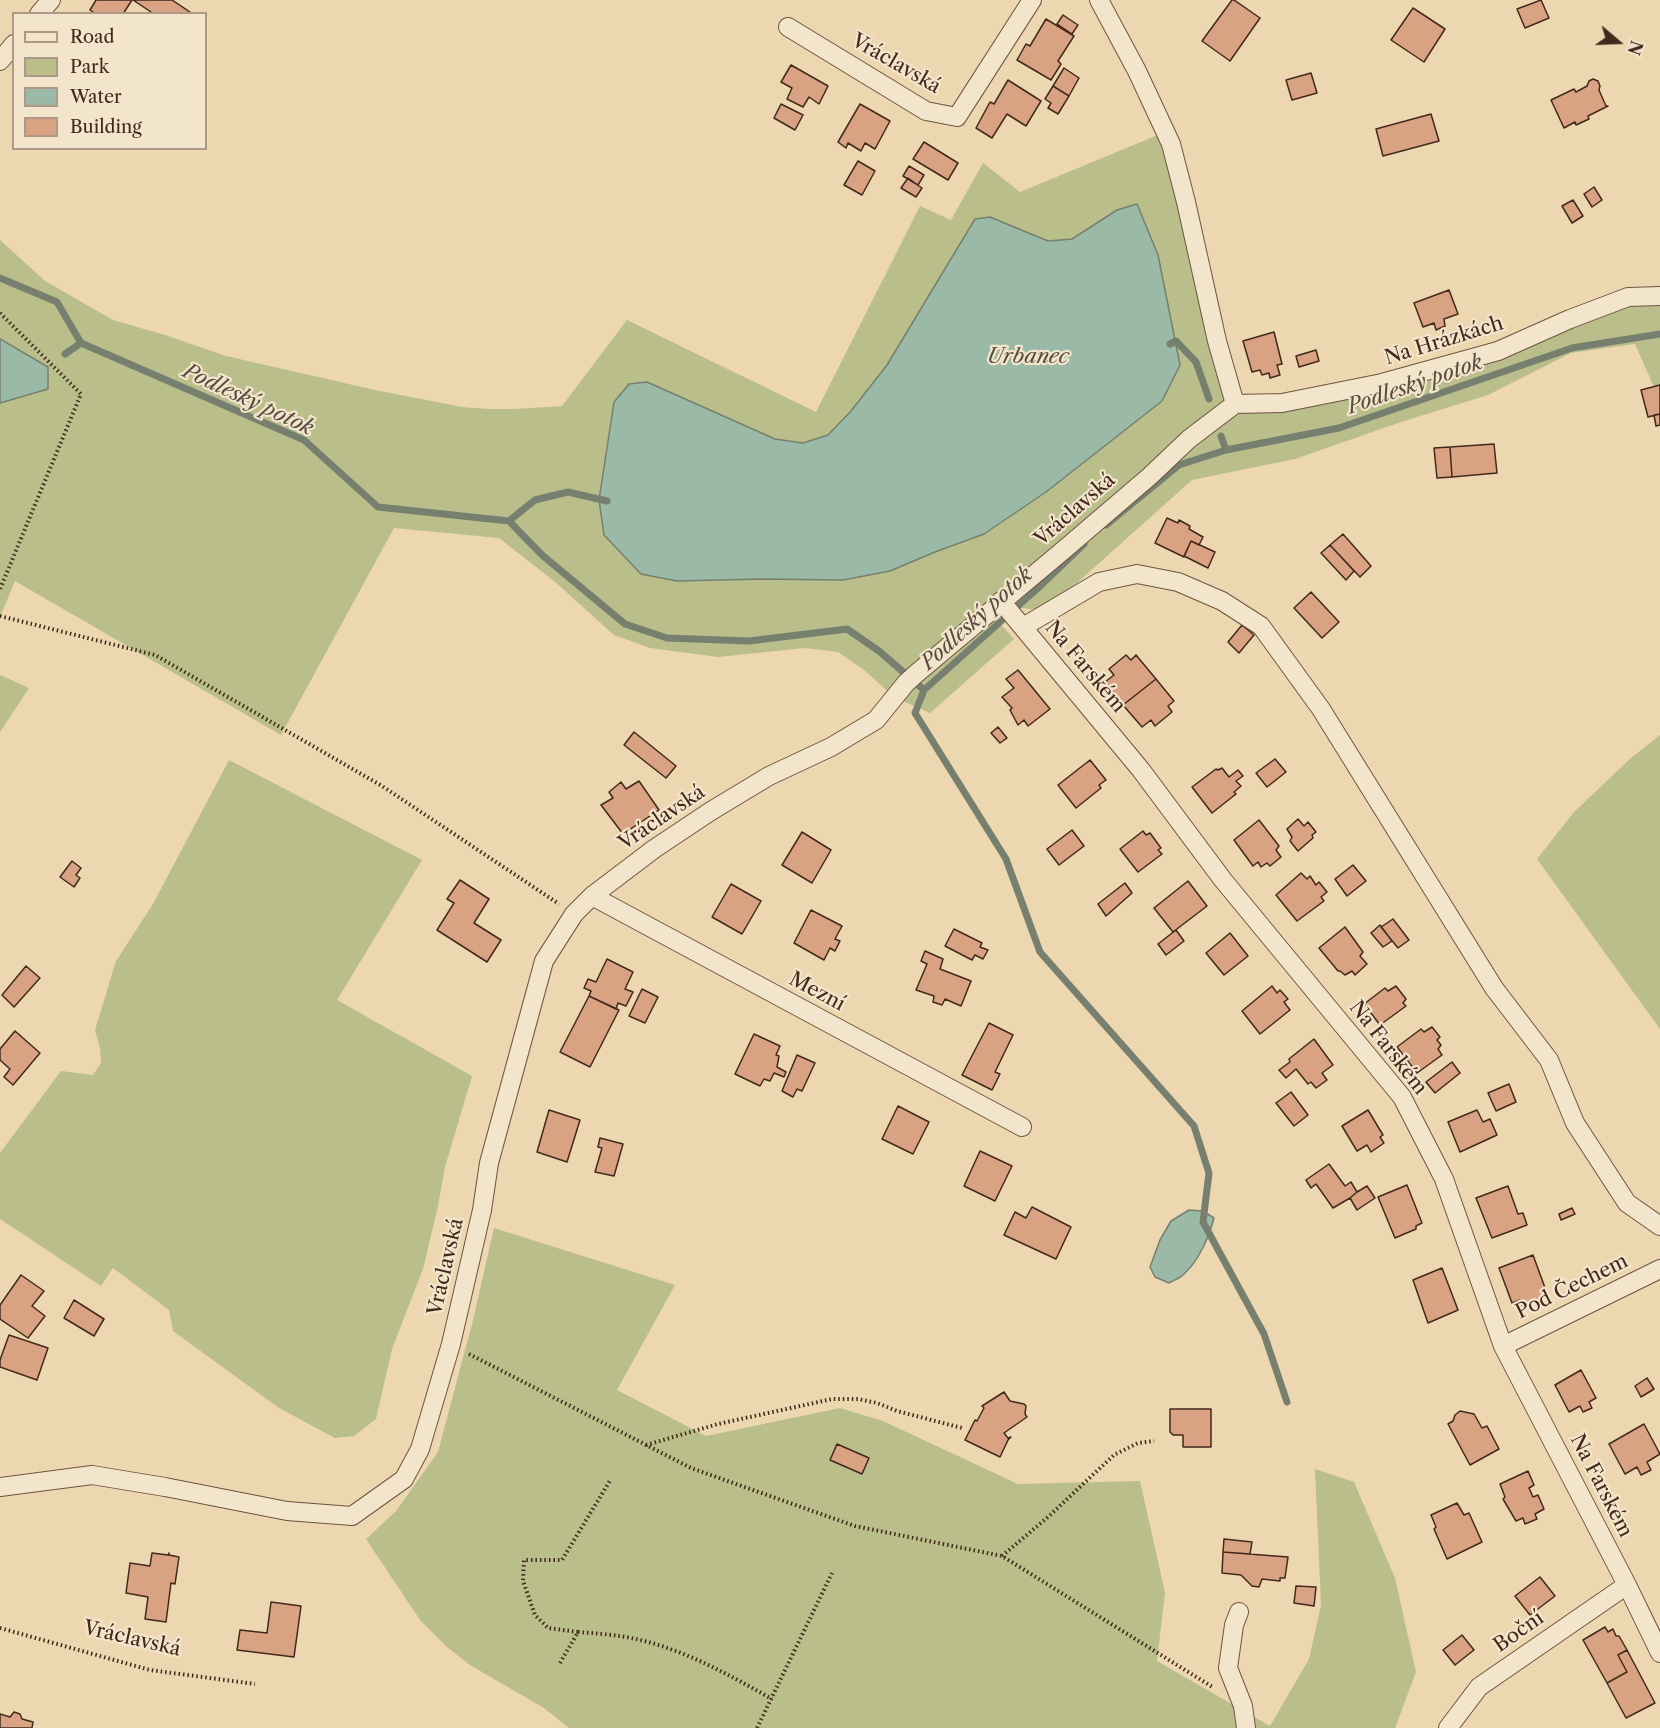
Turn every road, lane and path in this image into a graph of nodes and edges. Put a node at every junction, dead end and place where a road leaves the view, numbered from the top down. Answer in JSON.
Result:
{"nodes":[{"id":1,"x":51,"y":0,"type":"edge"},
{"id":2,"x":1032,"y":0,"type":"edge"},
{"id":3,"x":1099,"y":0,"type":"edge"},
{"id":4,"x":41,"y":12,"type":"edge"},
{"id":5,"x":788,"y":27,"type":"dead end"},
{"id":6,"x":12,"y":46,"type":"edge"},
{"id":7,"x":0,"y":60,"type":"edge"},
{"id":8,"x":1660,"y":296,"type":"edge"},
{"id":9,"x":0,"y":313,"type":"edge"},
{"id":10,"x":1235,"y":404,"type":"junction"},
{"id":11,"x":0,"y":589,"type":"edge"},
{"id":12,"x":1011,"y":613,"type":"junction"},
{"id":13,"x":0,"y":616,"type":"edge"},
{"id":14,"x":592,"y":896,"type":"junction"},
{"id":15,"x":574,"y":914,"type":"junction"},
{"id":16,"x":1022,"y":1127,"type":"dead end"},
{"id":17,"x":1660,"y":1226,"type":"edge"},
{"id":18,"x":1660,"y":1269,"type":"edge"},
{"id":19,"x":451,"y":1344,"type":"junction"},
{"id":20,"x":1503,"y":1346,"type":"junction"},
{"id":21,"x":962,"y":1428,"type":"dead end"},
{"id":22,"x":1155,"y":1441,"type":"dead end"},
{"id":23,"x":646,"y":1445,"type":"junction"},
{"id":24,"x":611,"y":1479,"type":"dead end"},
{"id":25,"x":0,"y":1487,"type":"edge"},
{"id":26,"x":1002,"y":1556,"type":"junction"},
{"id":27,"x":832,"y":1574,"type":"dead end"},
{"id":28,"x":1627,"y":1585,"type":"junction"},
{"id":29,"x":1239,"y":1612,"type":"dead end"},
{"id":30,"x":0,"y":1628,"type":"edge"},
{"id":31,"x":578,"y":1632,"type":"junction"},
{"id":32,"x":1660,"y":1653,"type":"edge"},
{"id":33,"x":560,"y":1664,"type":"dead end"},
{"id":34,"x":255,"y":1684,"type":"dead end"},
{"id":35,"x":772,"y":1700,"type":"junction"},
{"id":36,"x":1243,"y":1706,"type":"junction"},
{"id":37,"x":757,"y":1728,"type":"edge"},
{"id":38,"x":1246,"y":1728,"type":"edge"},
{"id":39,"x":1448,"y":1728,"type":"edge"}],
"edges":[{"from":1,"to":4,"type":"street"},
{"from":2,"to":5,"type":"street","name":"Vráclavská"},
{"from":3,"to":10,"type":"street"},
{"from":6,"to":7,"type":"street"},
{"from":8,"to":10,"type":"street","name":"Na Hrázkách"},
{"from":9,"to":11,"type":"path"},
{"from":10,"to":12,"type":"street","name":"Vráclavská"},
{"from":12,"to":14,"type":"street","name":"Vráclavská"},
{"from":12,"to":17,"type":"street"},
{"from":12,"to":20,"type":"street","name":"Na Farském"},
{"from":13,"to":15,"type":"path"},
{"from":14,"to":15,"type":"street","name":"Vráclavská"},
{"from":14,"to":16,"type":"street","name":"Mezní"},
{"from":15,"to":19,"type":"street","name":"Vráclavská"},
{"from":18,"to":20,"type":"street","name":"Pod Čechem"},
{"from":19,"to":23,"type":"path"},
{"from":19,"to":25,"type":"street","name":"Vráclavská"},
{"from":20,"to":28,"type":"street","name":"Na Farském"},
{"from":21,"to":23,"type":"path"},
{"from":22,"to":26,"type":"path"},
{"from":23,"to":26,"type":"path"},
{"from":24,"to":31,"type":"path"},
{"from":26,"to":36,"type":"path"},
{"from":27,"to":35,"type":"path"},
{"from":28,"to":32,"type":"street","name":"Na Farském"},
{"from":28,"to":39,"type":"street","name":"Boční"},
{"from":29,"to":36,"type":"street"},
{"from":30,"to":34,"type":"path","name":"Vráclavská"},
{"from":31,"to":33,"type":"path"},
{"from":31,"to":35,"type":"path"},
{"from":35,"to":37,"type":"path"},
{"from":36,"to":38,"type":"street"}]}
